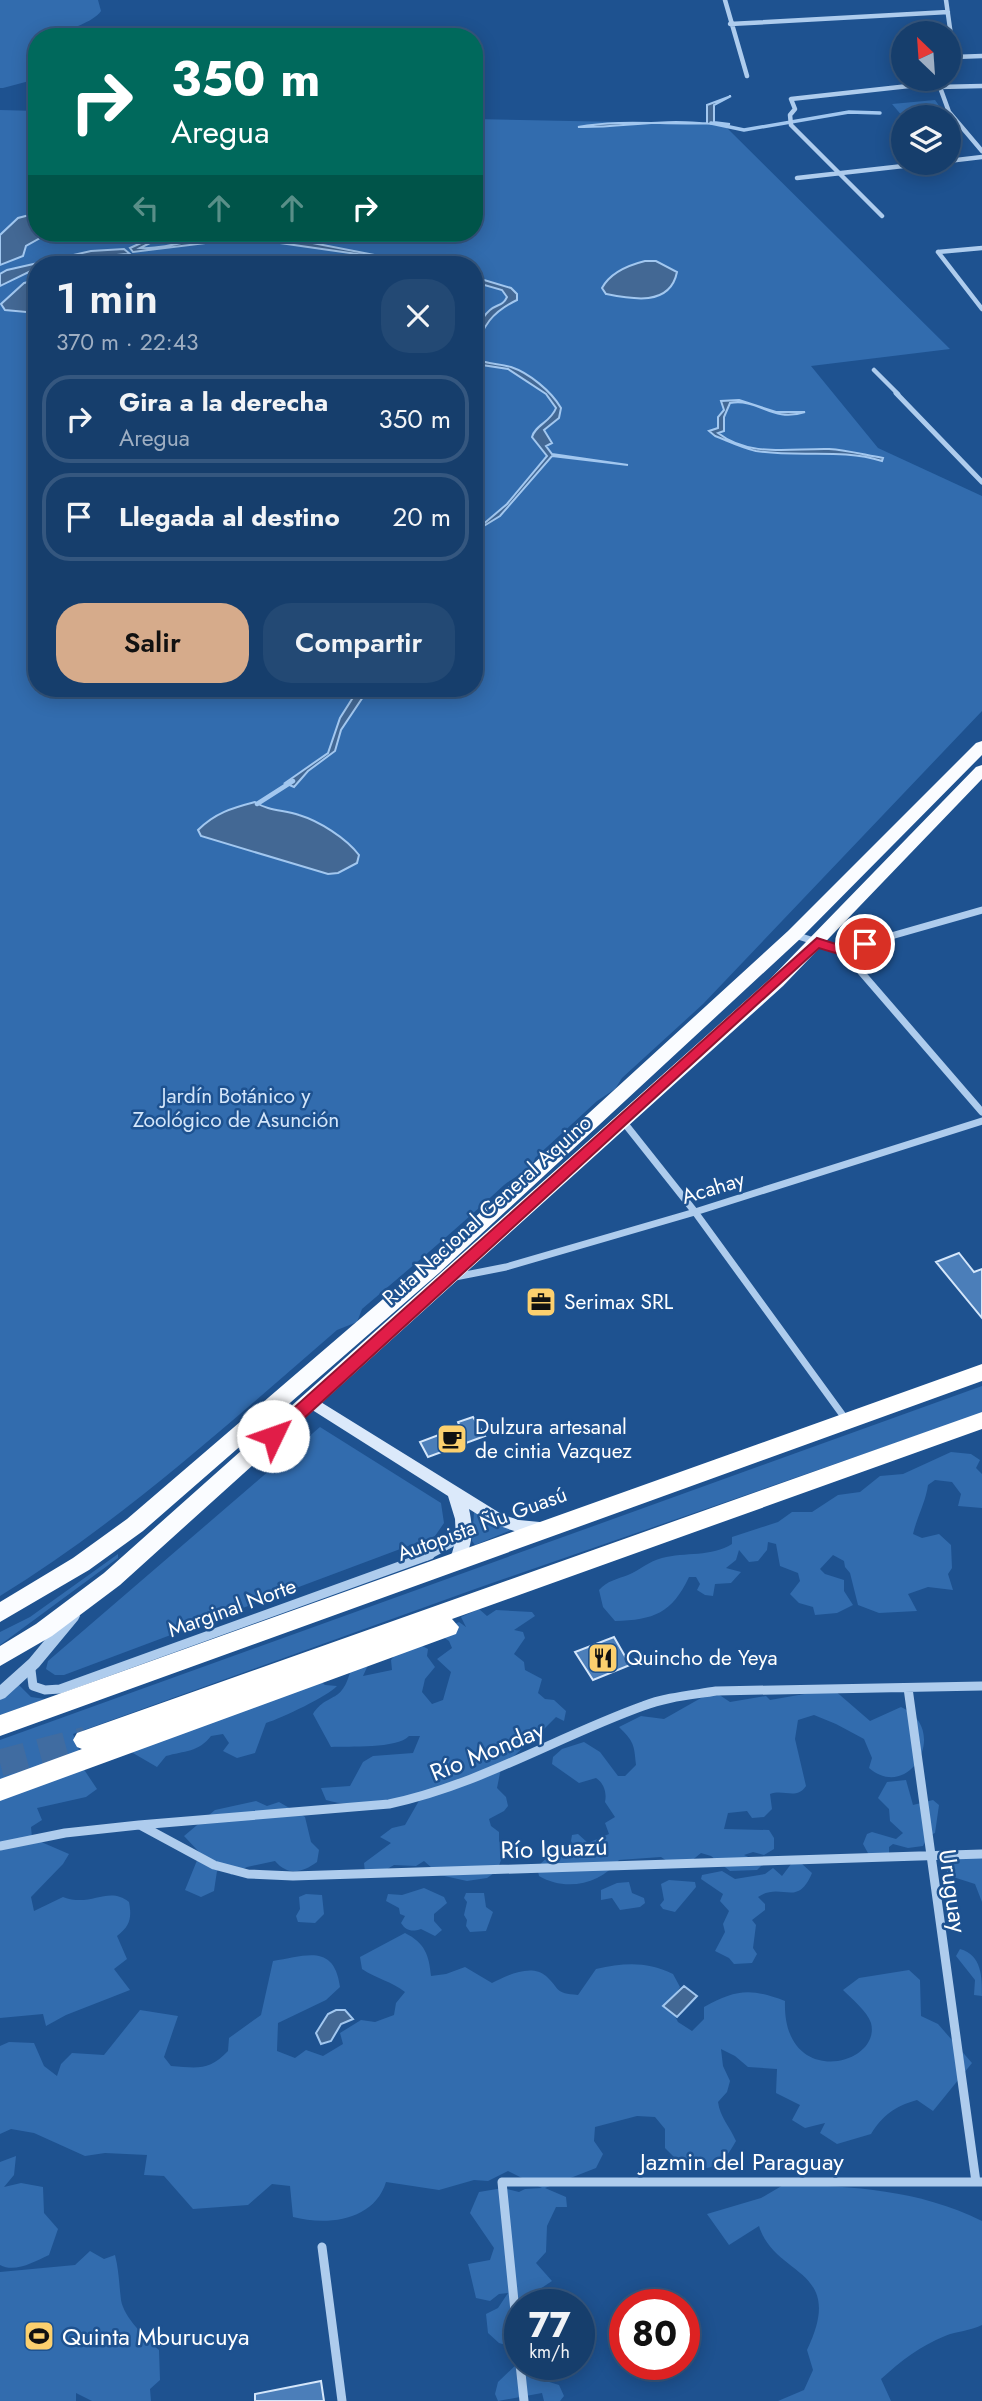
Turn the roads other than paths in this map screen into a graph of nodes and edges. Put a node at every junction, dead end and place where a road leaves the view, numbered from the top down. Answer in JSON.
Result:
{"nodes":[{"id":1,"x":725,"y":0,"type":"edge"},
{"id":2,"x":946,"y":0,"type":"edge"},
{"id":3,"x":948,"y":12,"type":"junction"},
{"id":4,"x":949,"y":21,"type":"edge"},
{"id":5,"x":730,"y":24,"type":"junction"},
{"id":6,"x":982,"y":56,"type":"edge"},
{"id":7,"x":961,"y":57,"type":"edge"},
{"id":8,"x":747,"y":76,"type":"dead end"},
{"id":9,"x":961,"y":85,"type":"edge"},
{"id":10,"x":982,"y":86,"type":"edge"},
{"id":11,"x":891,"y":88,"type":"edge"},
{"id":12,"x":940,"y":91,"type":"edge"},
{"id":13,"x":970,"y":136,"type":"junction"},
{"id":14,"x":982,"y":136,"type":"edge"},
{"id":15,"x":982,"y":151,"type":"edge"},
{"id":16,"x":982,"y":157,"type":"edge"},
{"id":17,"x":961,"y":159,"type":"edge"},
{"id":18,"x":891,"y":167,"type":"edge"},
{"id":19,"x":841,"y":173,"type":"junction"},
{"id":20,"x":797,"y":178,"type":"dead end"},
{"id":21,"x":882,"y":216,"type":"dead end"},
{"id":22,"x":982,"y":248,"type":"edge"},
{"id":23,"x":982,"y":309,"type":"edge"},
{"id":24,"x":874,"y":370,"type":"dead end"},
{"id":25,"x":982,"y":482,"type":"edge"},
{"id":26,"x":982,"y":746,"type":"edge"},
{"id":27,"x":982,"y":770,"type":"edge"},
{"id":28,"x":982,"y":910,"type":"edge"},
{"id":29,"x":794,"y":935,"type":"junction"},
{"id":30,"x":817,"y":942,"type":"junction"},
{"id":31,"x":842,"y":950,"type":"junction"},
{"id":32,"x":982,"y":1112,"type":"edge"},
{"id":33,"x":622,"y":1120,"type":"junction"},
{"id":34,"x":982,"y":1121,"type":"edge"},
{"id":35,"x":695,"y":1212,"type":"junction"},
{"id":36,"x":451,"y":1277,"type":"junction"},
{"id":37,"x":982,"y":1372,"type":"edge"},
{"id":38,"x":311,"y":1402,"type":"junction"},
{"id":39,"x":847,"y":1420,"type":"junction"},
{"id":40,"x":982,"y":1420,"type":"edge"},
{"id":41,"x":453,"y":1491,"type":"junction"},
{"id":42,"x":550,"y":1527,"type":"junction"},
{"id":43,"x":462,"y":1538,"type":"junction"},
{"id":44,"x":625,"y":1548,"type":"junction"},
{"id":45,"x":452,"y":1564,"type":"junction"},
{"id":46,"x":84,"y":1602,"type":"junction"},
{"id":47,"x":0,"y":1613,"type":"edge"},
{"id":48,"x":0,"y":1657,"type":"edge"},
{"id":49,"x":34,"y":1663,"type":"junction"},
{"id":50,"x":982,"y":1686,"type":"edge"},
{"id":51,"x":908,"y":1688,"type":"junction"},
{"id":52,"x":0,"y":1694,"type":"edge"},
{"id":53,"x":0,"y":1726,"type":"edge"},
{"id":54,"x":86,"y":1741,"type":"tunnel mouth"},
{"id":55,"x":0,"y":1790,"type":"edge"},
{"id":56,"x":139,"y":1825,"type":"junction"},
{"id":57,"x":0,"y":1846,"type":"edge"},
{"id":58,"x":929,"y":1854,"type":"junction"},
{"id":59,"x":982,"y":1854,"type":"edge"},
{"id":60,"x":979,"y":2182,"type":"edge"},
{"id":61,"x":322,"y":2247,"type":"dead end"},
{"id":62,"x":513,"y":2289,"type":"edge"},
{"id":63,"x":522,"y":2380,"type":"edge"},
{"id":64,"x":342,"y":2401,"type":"edge"},
{"id":65,"x":524,"y":2401,"type":"edge"}],
"edges":[{"from":1,"to":5,"type":"street"},
{"from":2,"to":3,"type":"street"},
{"from":3,"to":4,"type":"street"},
{"from":3,"to":5,"type":"street"},
{"from":5,"to":8,"type":"street"},
{"from":6,"to":7,"type":"street"},
{"from":9,"to":10,"type":"street"},
{"from":11,"to":19,"type":"street"},
{"from":12,"to":13,"type":"street"},
{"from":13,"to":14,"type":"street"},
{"from":13,"to":15,"type":"street"},
{"from":16,"to":17,"type":"street"},
{"from":18,"to":19,"type":"street"},
{"from":19,"to":20,"type":"street"},
{"from":19,"to":21,"type":"street"},
{"from":22,"to":23,"type":"street"},
{"from":24,"to":25,"type":"street"},
{"from":26,"to":29,"type":"highway","name":"Ruta Nacional General Aquino"},
{"from":27,"to":30,"type":"highway","name":"Ruta Nacional General Aquino"},
{"from":28,"to":31,"type":"street"},
{"from":29,"to":30,"type":"street"},
{"from":29,"to":47,"type":"highway","name":"Ruta Nacional General Aquino"},
{"from":30,"to":31,"type":"street"},
{"from":30,"to":33,"type":"highway","name":"Ruta Nacional General Aquino"},
{"from":31,"to":32,"type":"street"},
{"from":33,"to":35,"type":"street"},
{"from":33,"to":36,"type":"highway","name":"Ruta Nacional General Aquino"},
{"from":34,"to":35,"type":"street","name":"Acahay"},
{"from":35,"to":36,"type":"street","name":"Acahay"},
{"from":35,"to":39,"type":"street"},
{"from":36,"to":38,"type":"highway","name":"Ruta Nacional General Aquino"},
{"from":37,"to":39,"type":"highway","name":"Autopista Ñu Guasú"},
{"from":38,"to":41,"type":"main road"},
{"from":38,"to":46,"type":"highway","name":"Ruta Nacional General Aquino"},
{"from":39,"to":42,"type":"highway","name":"Autopista Ñu Guasú"},
{"from":40,"to":44,"type":"highway"},
{"from":41,"to":42,"type":"main road"},
{"from":41,"to":43,"type":"main road"},
{"from":42,"to":45,"type":"highway","name":"Autopista Ñu Guasú"},
{"from":43,"to":45,"type":"main road"},
{"from":43,"to":49,"type":"street","name":"Marginal Norte"},
{"from":44,"to":54,"type":"highway"},
{"from":44,"to":55,"type":"highway"},
{"from":45,"to":53,"type":"highway","name":"Autopista Ñu Guasú"},
{"from":46,"to":48,"type":"highway","name":"Ruta Nacional General Aquino"},
{"from":46,"to":49,"type":"street"},
{"from":49,"to":52,"type":"street"},
{"from":50,"to":51,"type":"street","name":"Río Monday"},
{"from":51,"to":56,"type":"street","name":"Río Monday"},
{"from":51,"to":58,"type":"street","name":"Uruguay"},
{"from":56,"to":57,"type":"street","name":"Río Monday"},
{"from":56,"to":58,"type":"street","name":"Río Iguazú"},
{"from":58,"to":59,"type":"street","name":"Río Iguazú"},
{"from":58,"to":60,"type":"street","name":"Uruguay"},
{"from":60,"to":62,"type":"street","name":"Jazmin del Paraguay"},
{"from":61,"to":64,"type":"street"},
{"from":63,"to":65,"type":"street"}]}
